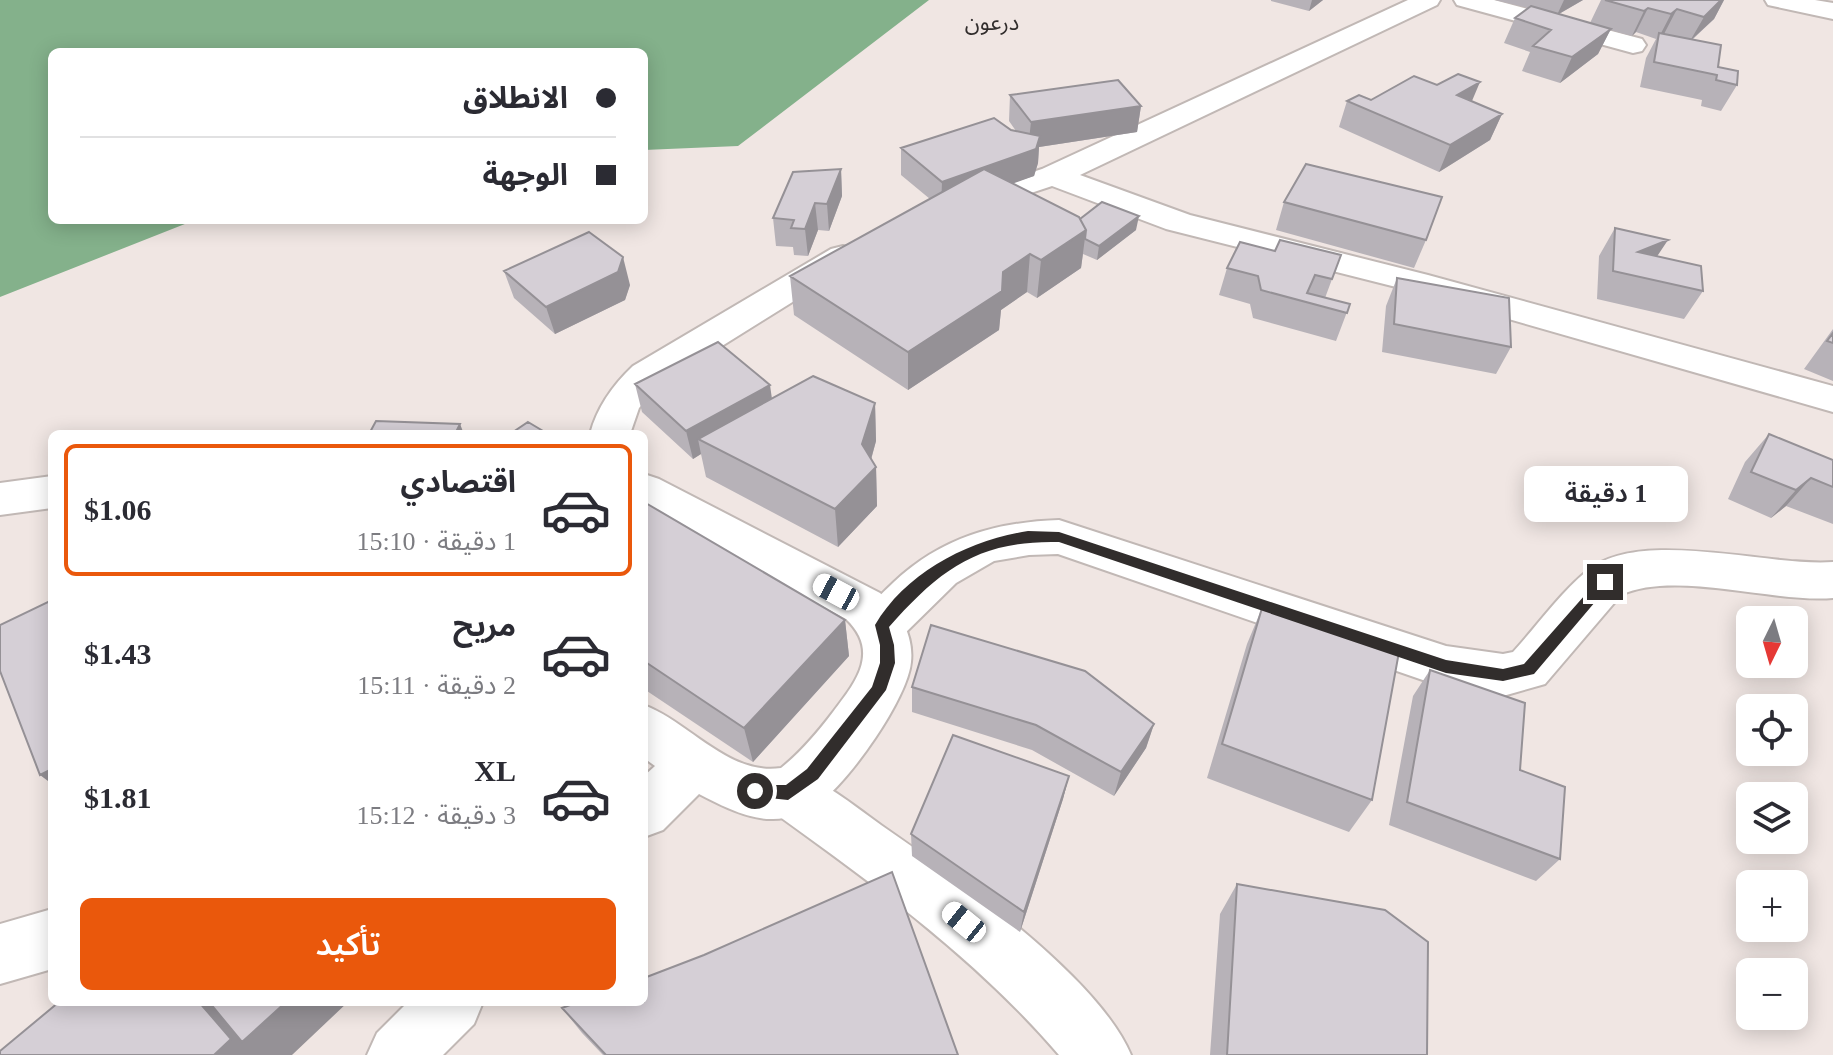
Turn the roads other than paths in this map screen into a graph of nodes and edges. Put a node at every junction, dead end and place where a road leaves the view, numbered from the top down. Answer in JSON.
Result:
{"nodes":[{"id":1,"x":1428,"y":0,"type":"edge"},
{"id":2,"x":1466,"y":0,"type":"edge"},
{"id":3,"x":1777,"y":0,"type":"edge"},
{"id":4,"x":1833,"y":11,"type":"edge"},
{"id":5,"x":1633,"y":45,"type":"dead end"},
{"id":6,"x":1053,"y":176,"type":"junction"},
{"id":7,"x":934,"y":216,"type":"edge"},
{"id":8,"x":866,"y":246,"type":"edge"},
{"id":9,"x":1833,"y":399,"type":"edge"},
{"id":10,"x":611,"y":430,"type":"edge"},
{"id":11,"x":648,"y":492,"type":"edge"},
{"id":12,"x":48,"y":493,"type":"edge"},
{"id":13,"x":0,"y":499,"type":"edge"},
{"id":14,"x":1825,"y":586,"type":"edge"},
{"id":15,"x":882,"y":625,"type":"junction"},
{"id":16,"x":648,"y":731,"type":"edge"},
{"id":17,"x":693,"y":764,"type":"junction"},
{"id":18,"x":788,"y":792,"type":"junction"},
{"id":19,"x":648,"y":808,"type":"edge"},
{"id":20,"x":48,"y":940,"type":"edge"},
{"id":21,"x":0,"y":954,"type":"edge"},
{"id":22,"x":448,"y":1006,"type":"edge"},
{"id":23,"x":399,"y":1055,"type":"edge"},
{"id":24,"x":1099,"y":1055,"type":"edge"}],
"edges":[{"from":1,"to":6,"type":"street"},
{"from":2,"to":5,"type":"street"},
{"from":3,"to":4,"type":"street"},
{"from":6,"to":7,"type":"street"},
{"from":6,"to":9,"type":"street"},
{"from":8,"to":10,"type":"street"},
{"from":11,"to":15,"type":"street"},
{"from":12,"to":13,"type":"street"},
{"from":14,"to":15,"type":"street"},
{"from":15,"to":18,"type":"street"},
{"from":16,"to":17,"type":"street"},
{"from":17,"to":18,"type":"street"},
{"from":17,"to":19,"type":"street"},
{"from":18,"to":24,"type":"street"},
{"from":20,"to":21,"type":"street"},
{"from":22,"to":23,"type":"street"}]}
